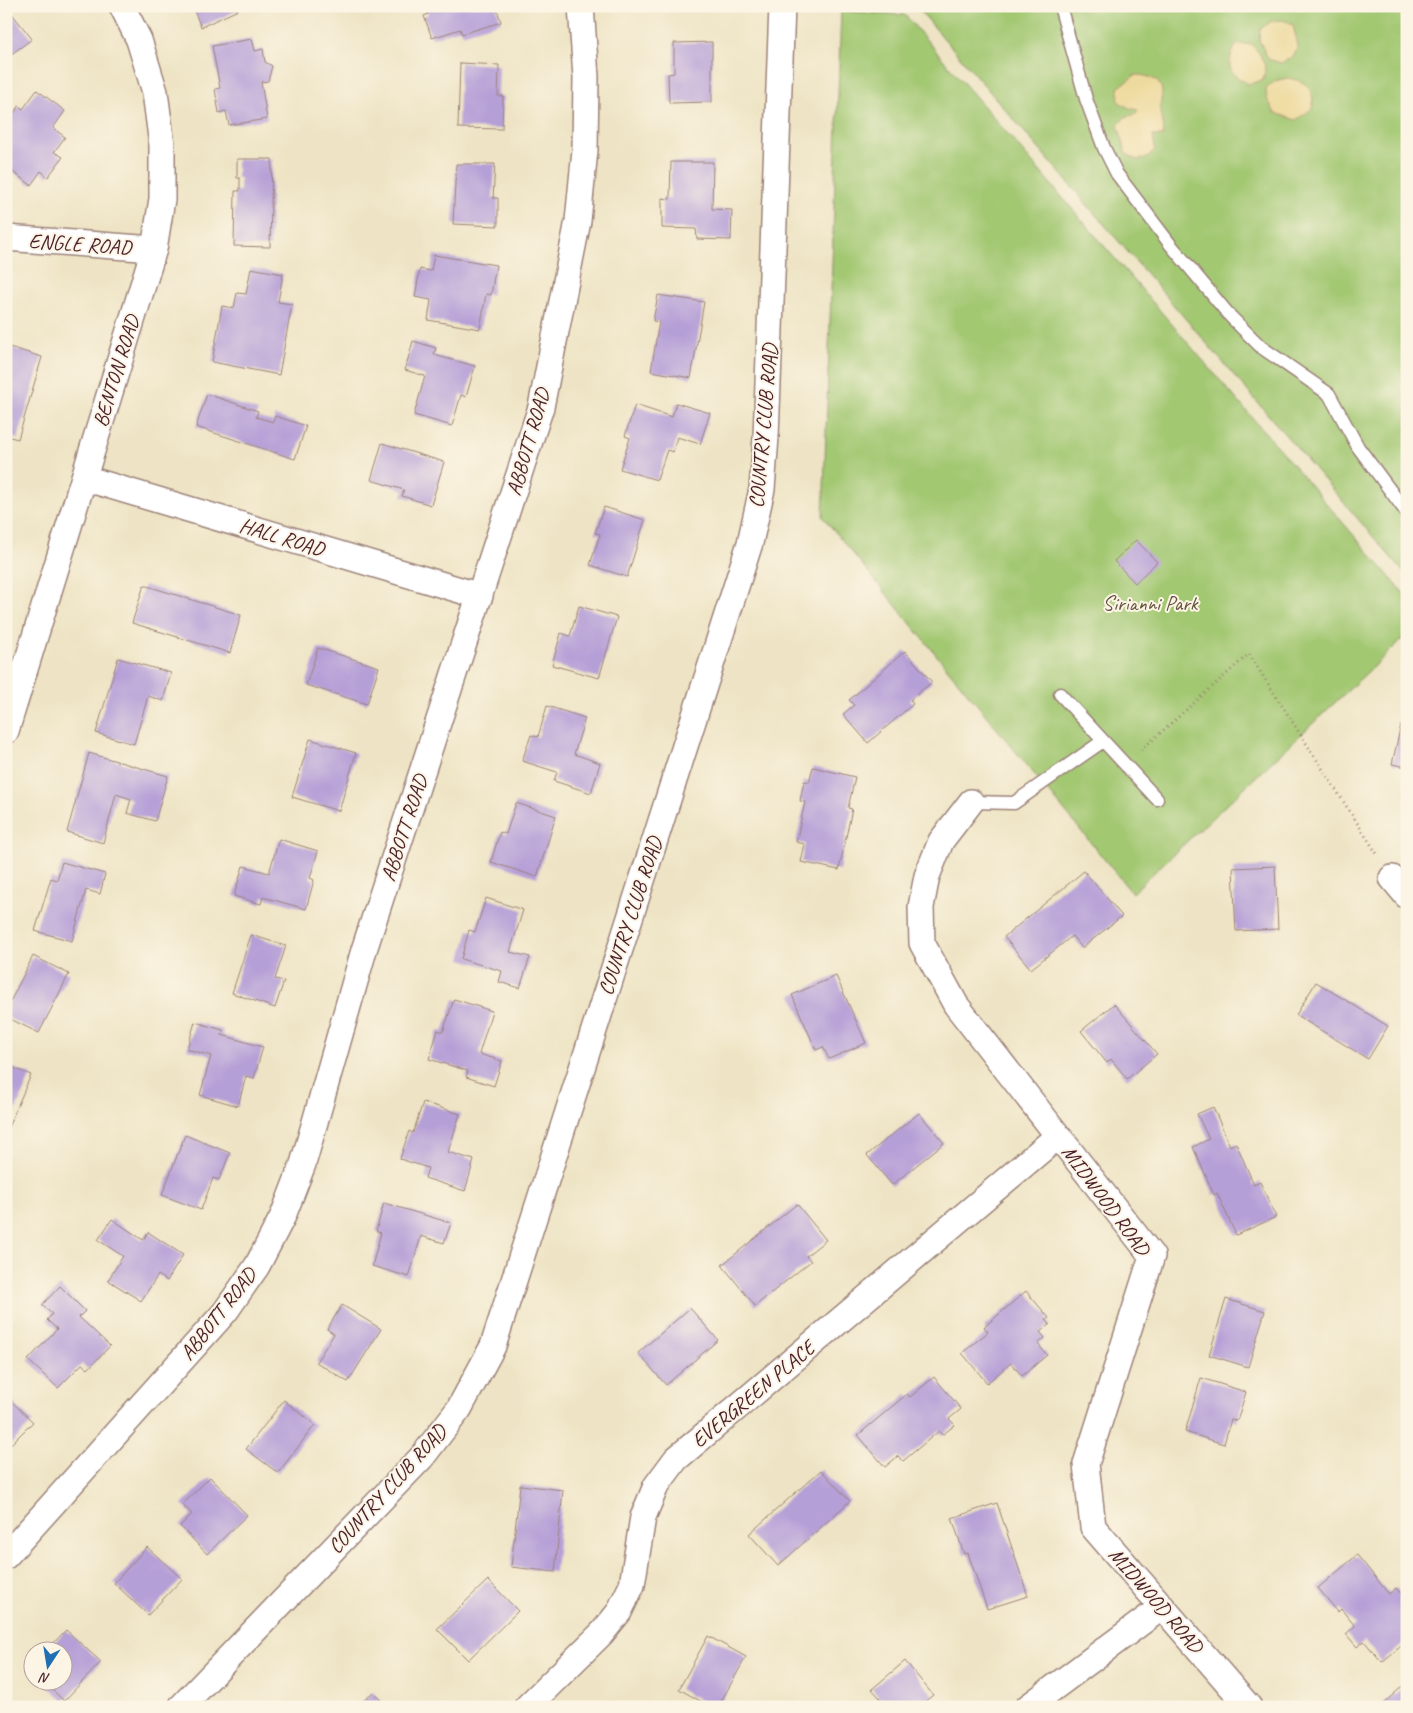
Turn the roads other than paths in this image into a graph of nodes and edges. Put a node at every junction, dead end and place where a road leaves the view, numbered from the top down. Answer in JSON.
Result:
{"nodes":[{"id":1,"x":122,"y":6,"type":"edge"},
{"id":2,"x":581,"y":6,"type":"edge"},
{"id":3,"x":782,"y":6,"type":"edge"},
{"id":4,"x":1060,"y":6,"type":"edge"},
{"id":5,"x":6,"y":238,"type":"edge"},
{"id":6,"x":154,"y":249,"type":"junction"},
{"id":7,"x":84,"y":478,"type":"junction"},
{"id":8,"x":1407,"y":514,"type":"edge"},
{"id":9,"x":480,"y":596,"type":"junction"},
{"id":10,"x":1060,"y":694,"type":"dead end"},
{"id":11,"x":6,"y":731,"type":"edge"},
{"id":12,"x":1103,"y":741,"type":"junction"},
{"id":13,"x":1157,"y":799,"type":"dead end"},
{"id":14,"x":971,"y":802,"type":"joint"},
{"id":15,"x":1058,"y":1136,"type":"junction"},
{"id":16,"x":7,"y":1554,"type":"edge"},
{"id":17,"x":1162,"y":1607,"type":"junction"},
{"id":18,"x":180,"y":1707,"type":"edge"},
{"id":19,"x":527,"y":1707,"type":"edge"},
{"id":20,"x":1028,"y":1707,"type":"edge"},
{"id":21,"x":1249,"y":1707,"type":"edge"}],
"edges":[{"from":1,"to":6,"type":"street","name":"BENTON ROAD"},
{"from":2,"to":9,"type":"street","name":"ABBOTT ROAD"},
{"from":3,"to":18,"type":"street","name":"COUNTRY CLUB ROAD"},
{"from":4,"to":8,"type":"lane"},
{"from":5,"to":6,"type":"street","name":"ENGLE ROAD"},
{"from":6,"to":7,"type":"street","name":"BENTON ROAD"},
{"from":7,"to":9,"type":"street","name":"HALL ROAD"},
{"from":7,"to":11,"type":"street","name":"BENTON ROAD"},
{"from":9,"to":16,"type":"street","name":"ABBOTT ROAD"},
{"from":10,"to":12,"type":"lane"},
{"from":12,"to":13,"type":"lane"},
{"from":12,"to":14,"type":"lane"},
{"from":14,"to":15,"type":"street","name":"MIDWOOD ROAD"},
{"from":15,"to":17,"type":"street","name":"MIDWOOD ROAD"},
{"from":15,"to":19,"type":"street","name":"EVERGREEN PLACE"},
{"from":17,"to":20,"type":"street"},
{"from":17,"to":21,"type":"street","name":"MIDWOOD ROAD"}]}
